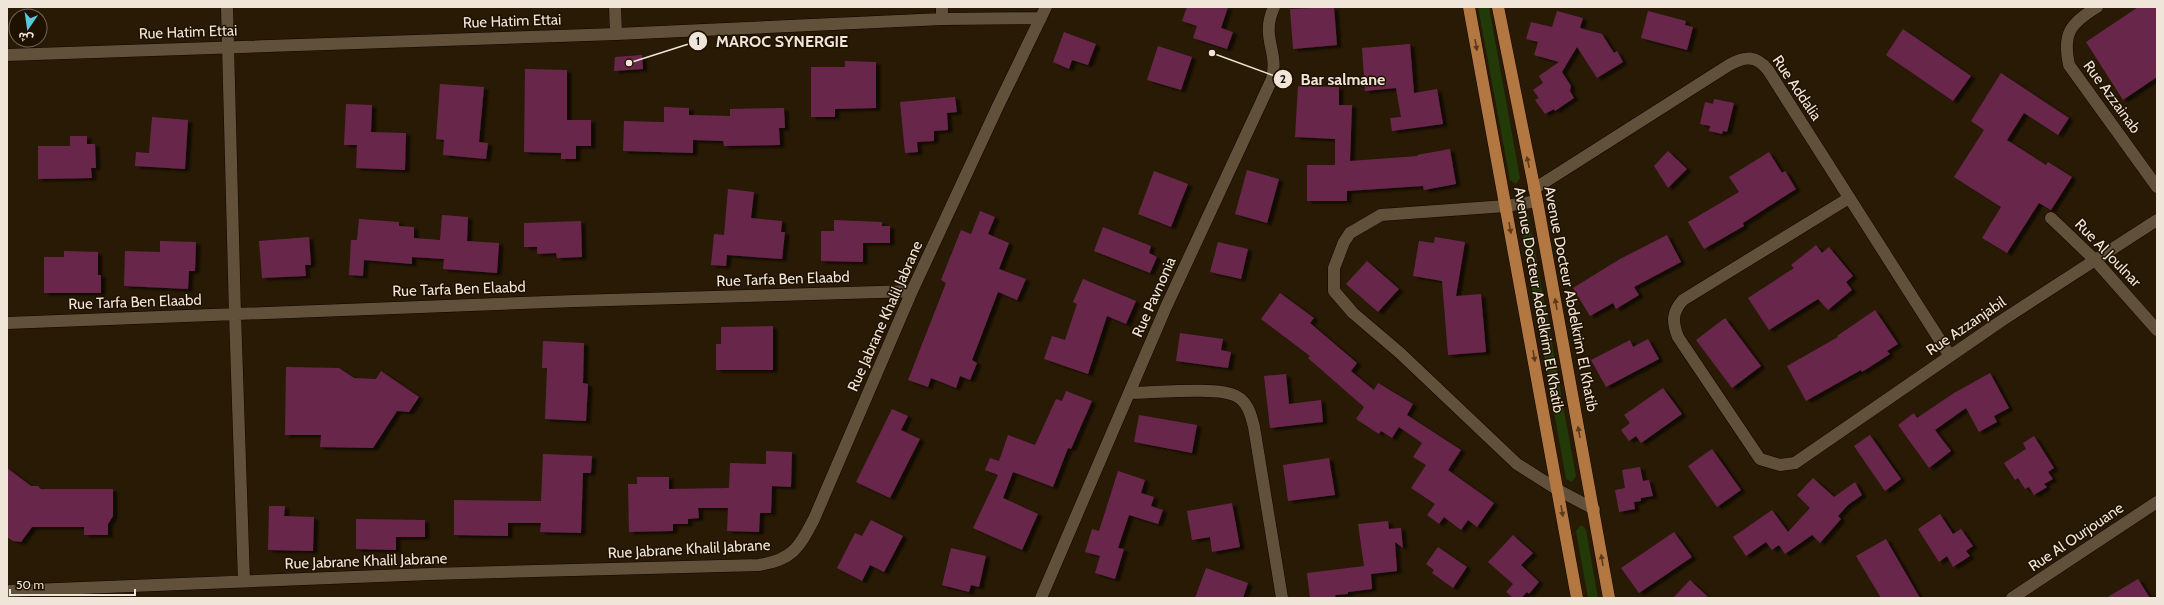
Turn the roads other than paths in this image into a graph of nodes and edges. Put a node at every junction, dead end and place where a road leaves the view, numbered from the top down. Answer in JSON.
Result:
{"nodes":[{"id":1,"x":227,"y":7,"type":"edge"},
{"id":2,"x":615,"y":7,"type":"edge"},
{"id":3,"x":942,"y":7,"type":"edge"},
{"id":4,"x":1046,"y":7,"type":"edge"},
{"id":5,"x":1274,"y":7,"type":"edge"},
{"id":6,"x":1469,"y":7,"type":"edge"},
{"id":7,"x":1498,"y":7,"type":"edge"},
{"id":8,"x":2097,"y":7,"type":"edge"},
{"id":9,"x":1041,"y":18,"type":"junction"},
{"id":10,"x":942,"y":19,"type":"junction"},
{"id":11,"x":616,"y":34,"type":"junction"},
{"id":12,"x":228,"y":47,"type":"junction"},
{"id":13,"x":7,"y":55,"type":"edge"},
{"id":14,"x":2157,"y":187,"type":"edge"},
{"id":15,"x":1534,"y":189,"type":"junction"},
{"id":16,"x":1849,"y":198,"type":"junction"},
{"id":17,"x":1537,"y":202,"type":"junction"},
{"id":18,"x":1506,"y":206,"type":"junction"},
{"id":19,"x":2051,"y":218,"type":"dead end"},
{"id":20,"x":2157,"y":220,"type":"edge"},
{"id":21,"x":2095,"y":260,"type":"junction"},
{"id":22,"x":912,"y":291,"type":"junction"},
{"id":23,"x":235,"y":314,"type":"junction"},
{"id":24,"x":7,"y":323,"type":"edge"},
{"id":25,"x":2157,"y":330,"type":"edge"},
{"id":26,"x":1950,"y":356,"type":"junction"},
{"id":27,"x":1130,"y":393,"type":"junction"},
{"id":28,"x":1558,"y":490,"type":"junction"},
{"id":29,"x":2157,"y":502,"type":"edge"},
{"id":30,"x":1594,"y":509,"type":"junction"},
{"id":31,"x":244,"y":581,"type":"junction"},
{"id":32,"x":7,"y":591,"type":"edge"},
{"id":33,"x":1041,"y":598,"type":"edge"},
{"id":34,"x":1282,"y":598,"type":"edge"},
{"id":35,"x":1577,"y":598,"type":"edge"},
{"id":36,"x":1609,"y":598,"type":"edge"},
{"id":37,"x":2012,"y":598,"type":"edge"}],
"edges":[{"from":1,"to":12,"type":"street"},
{"from":2,"to":11,"type":"street"},
{"from":3,"to":10,"type":"street"},
{"from":4,"to":9,"type":"street","name":"Rue Jabrane Khalil Jabrane"},
{"from":5,"to":27,"type":"street","name":"Rue Pavnonia"},
{"from":6,"to":18,"type":"main road","name":"Avenue Docteur Addelkrim El Khatib","one_way":true},
{"from":15,"to":7,"type":"main road","name":"Avenue Docteur Abdelkrim El Khatib","one_way":true},
{"from":8,"to":14,"type":"street","name":"Rue Azzainab"},
{"from":9,"to":10,"type":"street","name":"Rue Hatim Ettai"},
{"from":9,"to":22,"type":"street","name":"Rue Jabrane Khalil Jabrane"},
{"from":10,"to":11,"type":"street","name":"Rue Hatim Ettai"},
{"from":11,"to":12,"type":"street","name":"Rue Hatim Ettai"},
{"from":12,"to":13,"type":"street","name":"Rue Hatim Ettai"},
{"from":12,"to":23,"type":"street"},
{"from":15,"to":16,"type":"street","name":"Rue Addalia"},
{"from":15,"to":17,"type":"main road","name":"Avenue Docteur Abdelkrim El Khatib"},
{"from":16,"to":26,"type":"street","name":"Rue Addalia"},
{"from":16,"to":26,"type":"street","name":"Rue Azzanjabil"},
{"from":17,"to":18,"type":"street"},
{"from":30,"to":17,"type":"main road","name":"Avenue Docteur Abdelkrim El Khatib","one_way":true},
{"from":18,"to":28,"type":"main road","name":"Avenue Docteur Addelkrim El Khatib","one_way":true},
{"from":18,"to":28,"type":"street"},
{"from":19,"to":21,"type":"street","name":"Rue Al Joulnar"},
{"from":20,"to":21,"type":"street","name":"Rue Azzanjabil"},
{"from":21,"to":25,"type":"street","name":"Rue Al Joulnar"},
{"from":21,"to":26,"type":"street","name":"Rue Azzanjabil"},
{"from":22,"to":23,"type":"street","name":"Rue Tarfa Ben Elaabd"},
{"from":22,"to":31,"type":"street","name":"Rue Jabrane Khalil Jabrane"},
{"from":23,"to":24,"type":"street","name":"Rue Tarfa Ben Elaabd"},
{"from":23,"to":31,"type":"street"},
{"from":27,"to":33,"type":"street","name":"Rue Pavnonia"},
{"from":27,"to":34,"type":"street"},
{"from":28,"to":30,"type":"street"},
{"from":28,"to":35,"type":"main road","name":"Avenue Docteur Addelkrim El Khatib","one_way":true},
{"from":29,"to":37,"type":"street","name":"Rue Al Ourjouane"},
{"from":36,"to":30,"type":"main road","name":"Avenue Docteur Abdelkrim El Khatib","one_way":true},
{"from":31,"to":32,"type":"street","name":"Rue Jabrane Khalil Jabrane"}]}
